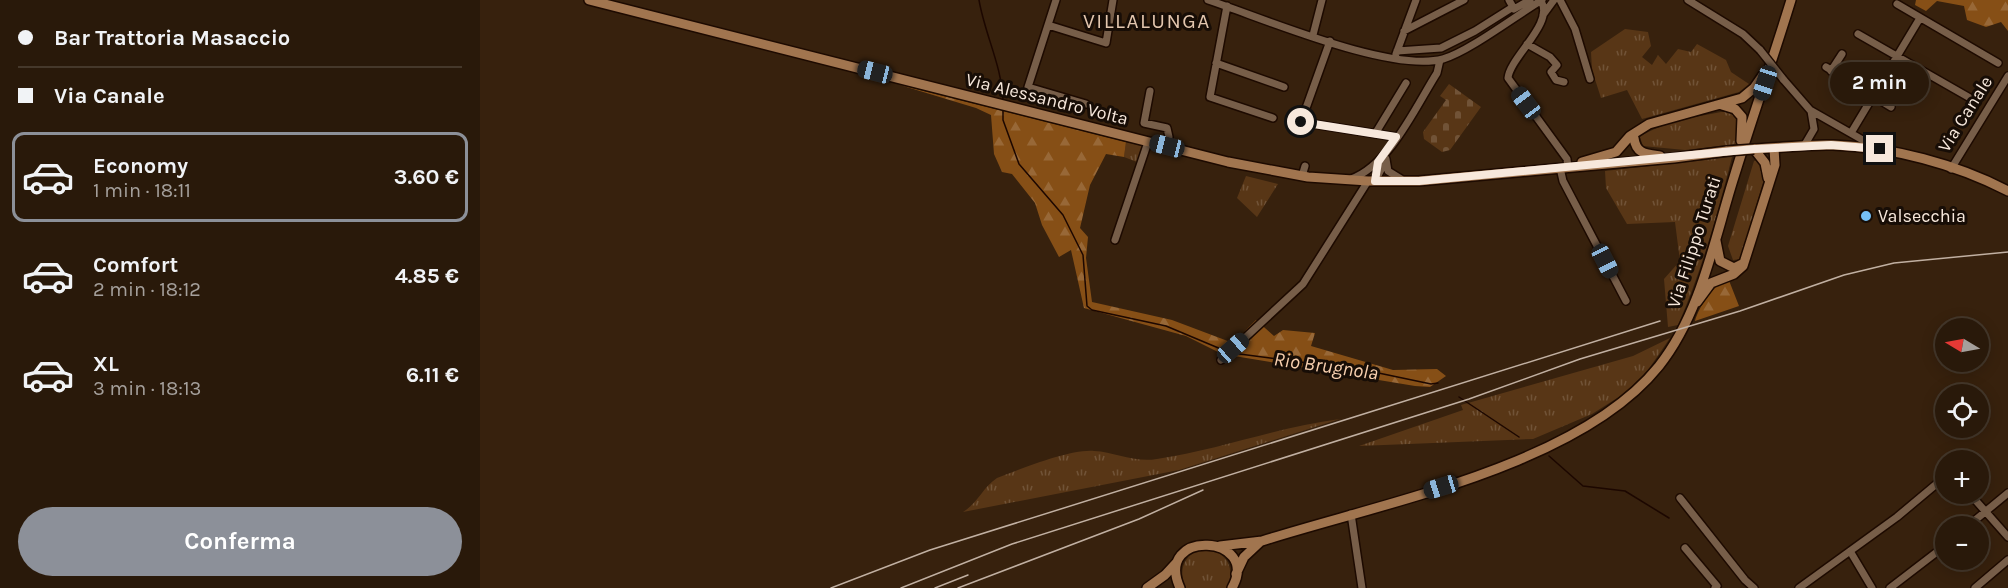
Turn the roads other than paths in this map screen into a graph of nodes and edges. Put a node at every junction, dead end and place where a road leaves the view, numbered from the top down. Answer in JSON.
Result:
{"nodes":[{"id":1,"x":589,"y":0,"type":"edge"},
{"id":2,"x":1056,"y":0,"type":"edge"},
{"id":3,"x":1113,"y":0,"type":"edge"},
{"id":4,"x":1208,"y":0,"type":"edge"},
{"id":5,"x":1322,"y":0,"type":"edge"},
{"id":6,"x":1416,"y":0,"type":"edge"},
{"id":7,"x":1464,"y":0,"type":"edge"},
{"id":8,"x":1530,"y":0,"type":"edge"},
{"id":9,"x":1541,"y":0,"type":"edge"},
{"id":10,"x":1554,"y":0,"type":"edge"},
{"id":11,"x":1560,"y":0,"type":"edge"},
{"id":12,"x":1688,"y":0,"type":"edge"},
{"id":13,"x":1791,"y":0,"type":"edge"},
{"id":14,"x":1798,"y":0,"type":"edge"},
{"id":15,"x":1897,"y":4,"type":"dead end"},
{"id":16,"x":1227,"y":6,"type":"junction"},
{"id":17,"x":1516,"y":6,"type":"edge"},
{"id":18,"x":1543,"y":15,"type":"junction"},
{"id":19,"x":1920,"y":18,"type":"junction"},
{"id":20,"x":1048,"y":25,"type":"junction"},
{"id":21,"x":1404,"y":31,"type":"junction"},
{"id":22,"x":1858,"y":34,"type":"dead end"},
{"id":23,"x":1313,"y":35,"type":"junction"},
{"id":24,"x":1330,"y":41,"type":"junction"},
{"id":25,"x":1527,"y":44,"type":"junction"},
{"id":26,"x":1777,"y":45,"type":"junction"},
{"id":27,"x":1397,"y":51,"type":"junction"},
{"id":28,"x":1842,"y":54,"type":"dead end"},
{"id":29,"x":1897,"y":56,"type":"junction"},
{"id":30,"x":1394,"y":59,"type":"junction"},
{"id":31,"x":1440,"y":60,"type":"junction"},
{"id":32,"x":1216,"y":63,"type":"junction"},
{"id":33,"x":1998,"y":63,"type":"dead end"},
{"id":34,"x":2008,"y":76,"type":"edge"},
{"id":35,"x":1590,"y":79,"type":"dead end"},
{"id":36,"x":1564,"y":82,"type":"dead end"},
{"id":37,"x":1406,"y":83,"type":"dead end"},
{"id":38,"x":1284,"y":87,"type":"dead end"},
{"id":39,"x":1150,"y":91,"type":"dead end"},
{"id":40,"x":1873,"y":97,"type":"junction"},
{"id":41,"x":1970,"y":98,"type":"dead end"},
{"id":42,"x":1086,"y":104,"type":"dead end"},
{"id":43,"x":1722,"y":105,"type":"junction"},
{"id":44,"x":1891,"y":107,"type":"dead end"},
{"id":45,"x":1811,"y":111,"type":"junction"},
{"id":46,"x":1273,"y":118,"type":"dead end"},
{"id":47,"x":1826,"y":120,"type":"junction"},
{"id":48,"x":1814,"y":126,"type":"junction"},
{"id":49,"x":1851,"y":133,"type":"junction"},
{"id":50,"x":1375,"y":134,"type":"junction"},
{"id":51,"x":1633,"y":136,"type":"junction"},
{"id":52,"x":1396,"y":137,"type":"junction"},
{"id":53,"x":1148,"y":142,"type":"junction"},
{"id":54,"x":1167,"y":146,"type":"junction"},
{"id":55,"x":1802,"y":147,"type":"junction"},
{"id":56,"x":1774,"y":148,"type":"junction"},
{"id":57,"x":1754,"y":149,"type":"junction"},
{"id":58,"x":1880,"y":149,"type":"junction"},
{"id":59,"x":1387,"y":154,"type":"junction"},
{"id":60,"x":1674,"y":158,"type":"junction"},
{"id":61,"x":1378,"y":162,"type":"junction"},
{"id":62,"x":1626,"y":163,"type":"junction"},
{"id":63,"x":1737,"y":166,"type":"junction"},
{"id":64,"x":1564,"y":168,"type":"junction"},
{"id":65,"x":1951,"y":169,"type":"junction"},
{"id":66,"x":1770,"y":172,"type":"junction"},
{"id":67,"x":1347,"y":180,"type":"junction"},
{"id":68,"x":1371,"y":181,"type":"junction"},
{"id":69,"x":1419,"y":181,"type":"junction"},
{"id":70,"x":2008,"y":191,"type":"edge"},
{"id":71,"x":1716,"y":234,"type":"junction"},
{"id":72,"x":1115,"y":240,"type":"dead end"},
{"id":73,"x":1746,"y":260,"type":"junction"},
{"id":74,"x":1626,"y":301,"type":"dead end"},
{"id":75,"x":1693,"y":305,"type":"junction"},
{"id":76,"x":1224,"y":357,"type":"dead end"},
{"id":77,"x":1935,"y":485,"type":"edge"},
{"id":78,"x":2008,"y":493,"type":"edge"},
{"id":79,"x":1680,"y":498,"type":"dead end"},
{"id":80,"x":1979,"y":504,"type":"edge"},
{"id":81,"x":1986,"y":512,"type":"junction"},
{"id":82,"x":1351,"y":514,"type":"junction"},
{"id":83,"x":1981,"y":516,"type":"edge"},
{"id":84,"x":2008,"y":537,"type":"edge"},
{"id":85,"x":1262,"y":541,"type":"junction"},
{"id":86,"x":1220,"y":546,"type":"junction"},
{"id":87,"x":1685,"y":548,"type":"dead end"},
{"id":88,"x":1850,"y":551,"type":"junction"},
{"id":89,"x":1935,"y":554,"type":"edge"},
{"id":90,"x":1180,"y":558,"type":"junction"},
{"id":91,"x":2008,"y":560,"type":"edge"},
{"id":92,"x":1236,"y":574,"type":"junction"},
{"id":93,"x":1716,"y":587,"type":"edge"},
{"id":94,"x":1147,"y":588,"type":"edge"},
{"id":95,"x":1180,"y":588,"type":"edge"},
{"id":96,"x":1232,"y":588,"type":"edge"},
{"id":97,"x":1362,"y":588,"type":"edge"},
{"id":98,"x":1754,"y":588,"type":"edge"},
{"id":99,"x":1799,"y":588,"type":"edge"},
{"id":100,"x":1872,"y":588,"type":"edge"},
{"id":101,"x":1890,"y":588,"type":"edge"},
{"id":102,"x":1975,"y":588,"type":"edge"}],
"edges":[{"from":1,"to":53,"type":"main road","name":"Via Alessandro Volta"},
{"from":2,"to":20,"type":"street"},
{"from":3,"to":20,"type":"street"},
{"from":4,"to":16,"type":"street"},
{"from":5,"to":23,"type":"street"},
{"from":6,"to":21,"type":"street"},
{"from":7,"to":21,"type":"street"},
{"from":8,"to":17,"type":"street"},
{"from":9,"to":17,"type":"street"},
{"from":9,"to":18,"type":"street"},
{"from":10,"to":18,"type":"street"},
{"from":11,"to":35,"type":"street"},
{"from":12,"to":45,"type":"street","name":"Via Canale","bridge":true},
{"from":13,"to":26,"type":"main road","name":"Via Filippo Turati"},
{"from":14,"to":26,"type":"main road"},
{"from":15,"to":19,"type":"street"},
{"from":16,"to":23,"type":"street"},
{"from":16,"to":32,"type":"street"},
{"from":17,"to":27,"type":"street"},
{"from":17,"to":31,"type":"street"},
{"from":18,"to":25,"type":"street"},
{"from":19,"to":29,"type":"street"},
{"from":19,"to":33,"type":"street"},
{"from":20,"to":42,"type":"street"},
{"from":21,"to":27,"type":"street"},
{"from":22,"to":29,"type":"street"},
{"from":23,"to":24,"type":"street"},
{"from":24,"to":30,"type":"street"},
{"from":24,"to":50,"type":"street"},
{"from":25,"to":36,"type":"street"},
{"from":25,"to":64,"type":"street"},
{"from":26,"to":43,"type":"main road"},
{"from":26,"to":63,"type":"main road","name":"Via Filippo Turati"},
{"from":27,"to":30,"type":"street"},
{"from":28,"to":40,"type":"street"},
{"from":29,"to":40,"type":"street"},
{"from":29,"to":41,"type":"street"},
{"from":30,"to":31,"type":"street"},
{"from":31,"to":52,"type":"street"},
{"from":32,"to":38,"type":"street"},
{"from":32,"to":46,"type":"street"},
{"from":34,"to":65,"type":"street","name":"Via Canale"},
{"from":37,"to":50,"type":"street"},
{"from":39,"to":54,"type":"street"},
{"from":40,"to":44,"type":"street"},
{"from":40,"to":49,"type":"street"},
{"from":43,"to":51,"type":"main road"},
{"from":43,"to":63,"type":"main road"},
{"from":45,"to":47,"type":"street","name":"Via Canale"},
{"from":45,"to":48,"type":"street"},
{"from":47,"to":48,"type":"street"},
{"from":47,"to":49,"type":"street","name":"Via Canale"},
{"from":48,"to":55,"type":"street"},
{"from":49,"to":58,"type":"street","name":"Via Canale"},
{"from":50,"to":52,"type":"street"},
{"from":51,"to":60,"type":"main road"},
{"from":51,"to":62,"type":"main road"},
{"from":51,"to":64,"type":"main road"},
{"from":52,"to":59,"type":"street"},
{"from":53,"to":54,"type":"main road","name":"Via Alessandro Volta"},
{"from":53,"to":72,"type":"street"},
{"from":54,"to":67,"type":"main road","name":"Via Alessandro Volta"},
{"from":55,"to":56,"type":"main road","name":"Via Canale"},
{"from":55,"to":58,"type":"main road","name":"Via Canale"},
{"from":55,"to":66,"type":"main road"},
{"from":56,"to":57,"type":"main road","name":"Via Canale"},
{"from":56,"to":66,"type":"main road"},
{"from":57,"to":60,"type":"main road","name":"Via Alessandro Volta","bridge":true},
{"from":57,"to":66,"type":"main road"},
{"from":58,"to":65,"type":"main road","name":"Via Canale"},
{"from":59,"to":61,"type":"street"},
{"from":59,"to":68,"type":"street"},
{"from":59,"to":69,"type":"street"},
{"from":60,"to":62,"type":"main road","name":"Via Alessandro Volta"},
{"from":61,"to":67,"type":"street"},
{"from":61,"to":68,"type":"street"},
{"from":62,"to":64,"type":"main road","name":"Via Alessandro Volta"},
{"from":63,"to":71,"type":"main road","name":"Via Filippo Turati"},
{"from":64,"to":69,"type":"main road","name":"Via Alessandro Volta"},
{"from":64,"to":74,"type":"street"},
{"from":65,"to":70,"type":"main road","name":"Via Canale"},
{"from":66,"to":73,"type":"main road"},
{"from":67,"to":68,"type":"main road","name":"Via Alessandro Volta"},
{"from":68,"to":69,"type":"main road","name":"Via Alessandro Volta"},
{"from":68,"to":76,"type":"street"},
{"from":71,"to":73,"type":"main road"},
{"from":71,"to":75,"type":"main road","name":"Via Filippo Turati"},
{"from":73,"to":75,"type":"main road"},
{"from":75,"to":82,"type":"main road","name":"Via Filippo Turati"},
{"from":77,"to":88,"type":"street"},
{"from":78,"to":81,"type":"street"},
{"from":79,"to":98,"type":"street"},
{"from":80,"to":81,"type":"street"},
{"from":81,"to":83,"type":"street"},
{"from":81,"to":84,"type":"street"},
{"from":82,"to":85,"type":"main road","name":"Via Filippo Turati"},
{"from":82,"to":97,"type":"street"},
{"from":85,"to":86,"type":"main road","name":"Via Filippo Turati"},
{"from":85,"to":92,"type":"main road","name":"Via Filippo Turati"},
{"from":86,"to":90,"type":"main road","name":"Via Filippo Turati"},
{"from":86,"to":92,"type":"main road"},
{"from":87,"to":93,"type":"street"},
{"from":88,"to":99,"type":"street"},
{"from":88,"to":100,"type":"street"},
{"from":89,"to":101,"type":"street"},
{"from":90,"to":94,"type":"main road","name":"Via Filippo Turati"},
{"from":90,"to":95,"type":"main road"},
{"from":91,"to":102,"type":"street"},
{"from":92,"to":96,"type":"main road","name":"Via Filippo Turati"}]}
